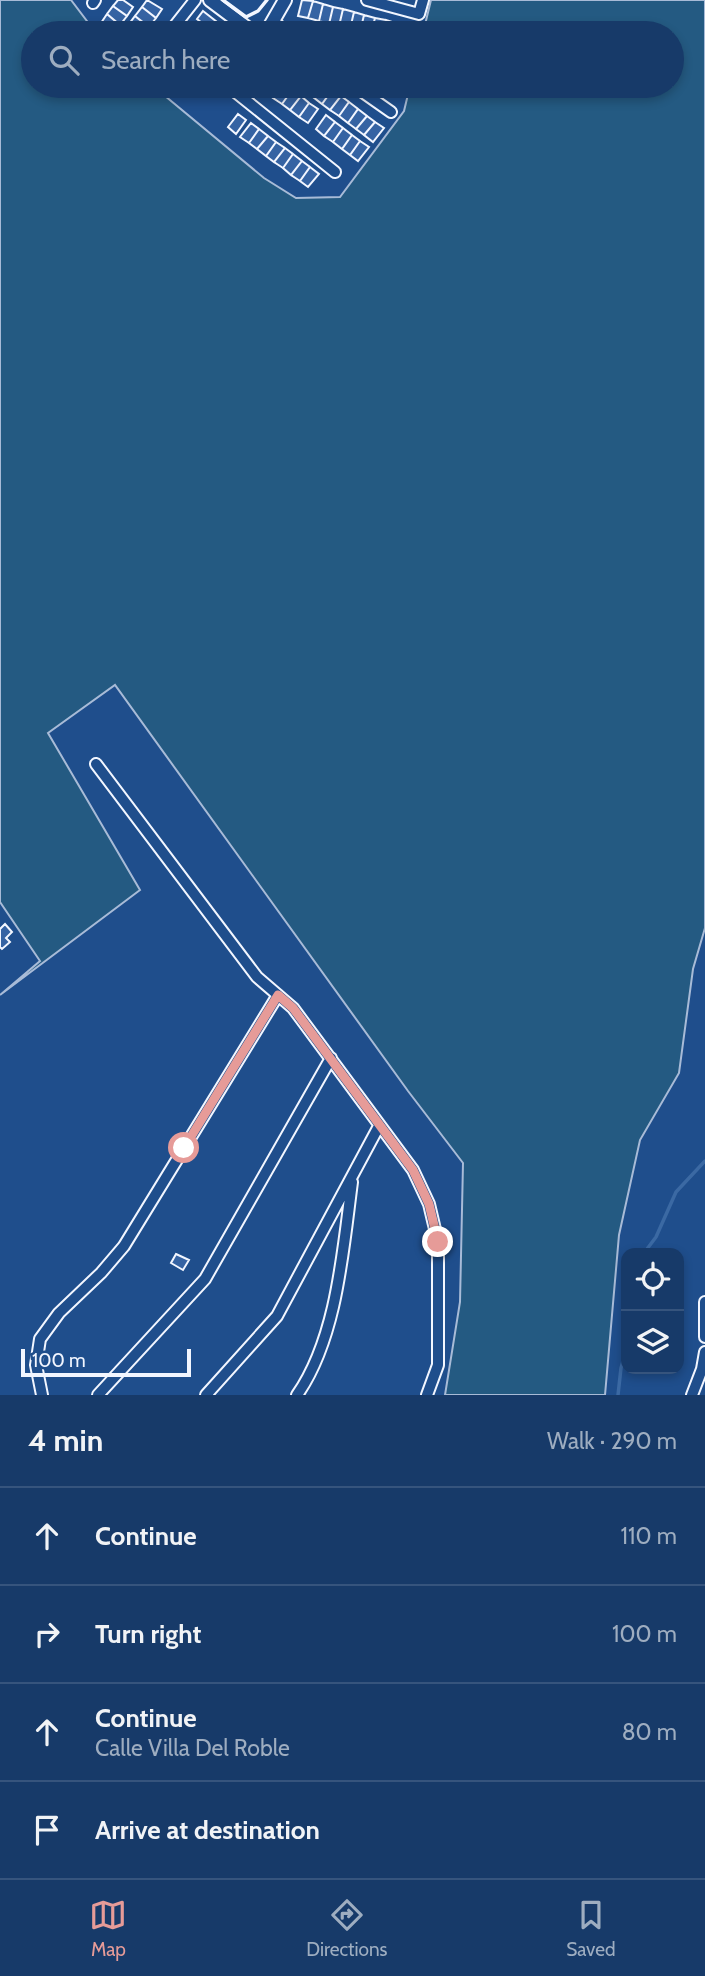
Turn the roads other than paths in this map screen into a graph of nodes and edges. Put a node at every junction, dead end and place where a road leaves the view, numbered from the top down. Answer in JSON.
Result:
{"nodes":[{"id":1,"x":195,"y":0,"type":"edge"},
{"id":2,"x":285,"y":0,"type":"edge"},
{"id":3,"x":366,"y":0,"type":"edge"},
{"id":4,"x":423,"y":0,"type":"edge"},
{"id":5,"x":212,"y":1,"type":"edge"},
{"id":6,"x":178,"y":21,"type":"edge"},
{"id":7,"x":238,"y":21,"type":"edge"},
{"id":8,"x":274,"y":21,"type":"edge"},
{"id":9,"x":243,"y":98,"type":"edge"},
{"id":10,"x":370,"y":98,"type":"edge"},
{"id":11,"x":391,"y":113,"type":"dead end"},
{"id":12,"x":335,"y":172,"type":"dead end"},
{"id":13,"x":96,"y":764,"type":"dead end"},
{"id":14,"x":278,"y":995,"type":"junction"},
{"id":15,"x":331,"y":1058,"type":"junction"},
{"id":16,"x":379,"y":1126,"type":"junction"},
{"id":17,"x":354,"y":1173,"type":"junction"},
{"id":18,"x":705,"y":1302,"type":"edge"},
{"id":19,"x":705,"y":1338,"type":"edge"},
{"id":20,"x":705,"y":1352,"type":"edge"},
{"id":21,"x":42,"y":1395,"type":"edge"},
{"id":22,"x":98,"y":1395,"type":"edge"},
{"id":23,"x":206,"y":1395,"type":"edge"},
{"id":24,"x":297,"y":1395,"type":"edge"},
{"id":25,"x":427,"y":1395,"type":"edge"},
{"id":26,"x":692,"y":1395,"type":"edge"}],
"edges":[{"from":1,"to":6,"type":"street"},
{"from":2,"to":8,"type":"street"},
{"from":3,"to":4,"type":"street"},
{"from":5,"to":7,"type":"street"},
{"from":9,"to":12,"type":"street"},
{"from":10,"to":11,"type":"street"},
{"from":13,"to":14,"type":"street"},
{"from":14,"to":15,"type":"street"},
{"from":14,"to":21,"type":"street"},
{"from":15,"to":16,"type":"street"},
{"from":15,"to":22,"type":"street"},
{"from":16,"to":17,"type":"street"},
{"from":16,"to":25,"type":"street"},
{"from":17,"to":23,"type":"street"},
{"from":17,"to":24,"type":"street"},
{"from":18,"to":19,"type":"street"},
{"from":20,"to":26,"type":"street"}]}
